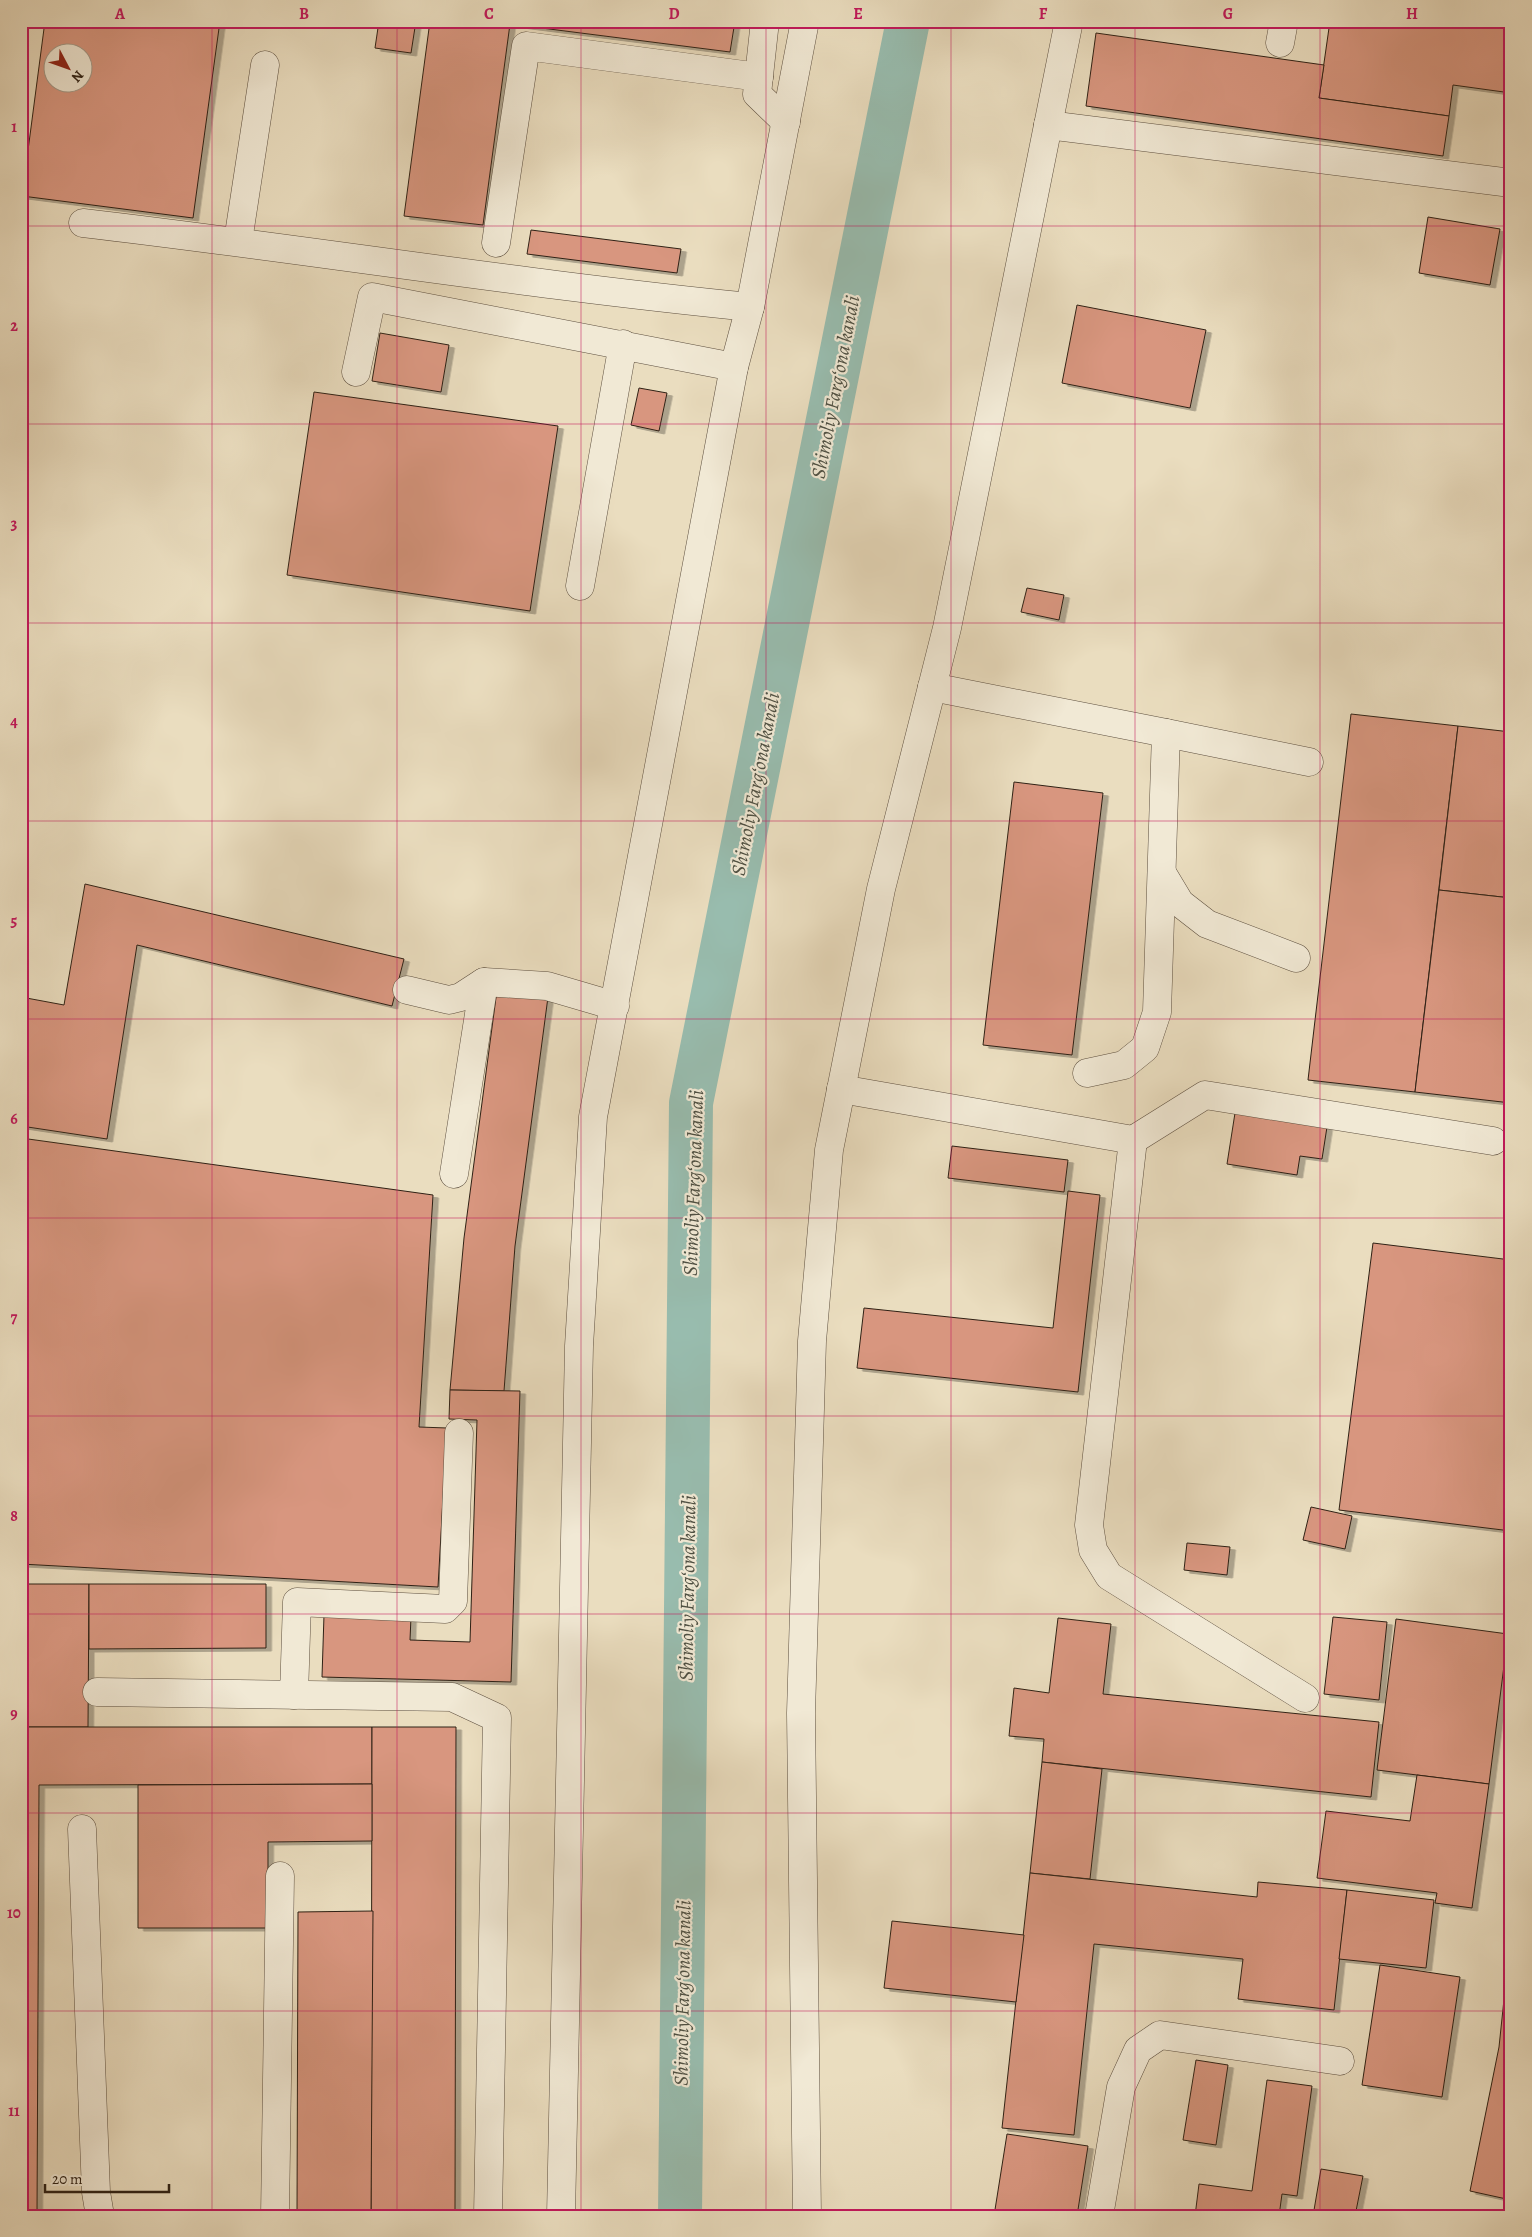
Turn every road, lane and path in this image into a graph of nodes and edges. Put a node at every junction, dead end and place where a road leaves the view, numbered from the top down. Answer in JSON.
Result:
{"nodes":[{"id":1,"x":765,"y":21,"type":"edge"},
{"id":2,"x":806,"y":21,"type":"edge"},
{"id":3,"x":1069,"y":21,"type":"edge"},
{"id":4,"x":265,"y":65,"type":"dead end"},
{"id":5,"x":759,"y":77,"type":"junction"},
{"id":6,"x":786,"y":122,"type":"junction"},
{"id":7,"x":1048,"y":125,"type":"junction"},
{"id":8,"x":1511,"y":183,"type":"edge"},
{"id":9,"x":83,"y":223,"type":"dead end"},
{"id":10,"x":238,"y":241,"type":"junction"},
{"id":11,"x":496,"y":243,"type":"dead end"},
{"id":12,"x":750,"y":307,"type":"junction"},
{"id":13,"x":623,"y":344,"type":"junction"},
{"id":14,"x":734,"y":367,"type":"junction"},
{"id":15,"x":356,"y":372,"type":"dead end"},
{"id":16,"x":580,"y":586,"type":"dead end"},
{"id":17,"x":932,"y":687,"type":"junction"},
{"id":18,"x":1166,"y":733,"type":"junction"},
{"id":19,"x":1309,"y":762,"type":"dead end"},
{"id":20,"x":1162,"y":873,"type":"junction"},
{"id":21,"x":1296,"y":958,"type":"dead end"},
{"id":22,"x":484,"y":982,"type":"junction"},
{"id":23,"x":407,"y":990,"type":"dead end"},
{"id":24,"x":614,"y":1006,"type":"junction"},
{"id":25,"x":1087,"y":1073,"type":"dead end"},
{"id":26,"x":842,"y":1089,"type":"junction"},
{"id":27,"x":1133,"y":1140,"type":"junction"},
{"id":28,"x":1493,"y":1141,"type":"dead end"},
{"id":29,"x":454,"y":1174,"type":"dead end"},
{"id":30,"x":459,"y":1433,"type":"dead end"},
{"id":31,"x":97,"y":1692,"type":"dead end"},
{"id":32,"x":294,"y":1695,"type":"junction"},
{"id":33,"x":1305,"y":1698,"type":"dead end"},
{"id":34,"x":82,"y":1829,"type":"dead end"},
{"id":35,"x":280,"y":1876,"type":"dead end"},
{"id":36,"x":1340,"y":2061,"type":"dead end"},
{"id":37,"x":100,"y":2216,"type":"edge"},
{"id":38,"x":275,"y":2216,"type":"edge"},
{"id":39,"x":488,"y":2216,"type":"edge"},
{"id":40,"x":561,"y":2216,"type":"edge"},
{"id":41,"x":807,"y":2216,"type":"edge"},
{"id":42,"x":1099,"y":2216,"type":"edge"}],
"edges":[{"from":1,"to":5,"type":"street"},
{"from":2,"to":6,"type":"street"},
{"from":3,"to":7,"type":"street"},
{"from":4,"to":10,"type":"street"},
{"from":5,"to":6,"type":"street"},
{"from":5,"to":11,"type":"street"},
{"from":6,"to":12,"type":"street"},
{"from":7,"to":8,"type":"street"},
{"from":7,"to":17,"type":"street"},
{"from":9,"to":10,"type":"street"},
{"from":10,"to":12,"type":"street"},
{"from":12,"to":14,"type":"street"},
{"from":13,"to":14,"type":"street"},
{"from":13,"to":15,"type":"street"},
{"from":13,"to":16,"type":"street"},
{"from":14,"to":24,"type":"street"},
{"from":17,"to":18,"type":"street"},
{"from":17,"to":26,"type":"street"},
{"from":18,"to":19,"type":"street"},
{"from":18,"to":20,"type":"street"},
{"from":20,"to":21,"type":"street"},
{"from":20,"to":25,"type":"street"},
{"from":22,"to":23,"type":"street"},
{"from":22,"to":24,"type":"street"},
{"from":22,"to":29,"type":"street"},
{"from":24,"to":40,"type":"street"},
{"from":26,"to":27,"type":"street"},
{"from":26,"to":41,"type":"street"},
{"from":27,"to":28,"type":"street"},
{"from":27,"to":33,"type":"street"},
{"from":30,"to":32,"type":"street"},
{"from":31,"to":32,"type":"street"},
{"from":32,"to":39,"type":"street"},
{"from":34,"to":37,"type":"street"},
{"from":35,"to":38,"type":"street"},
{"from":36,"to":42,"type":"street"}]}
